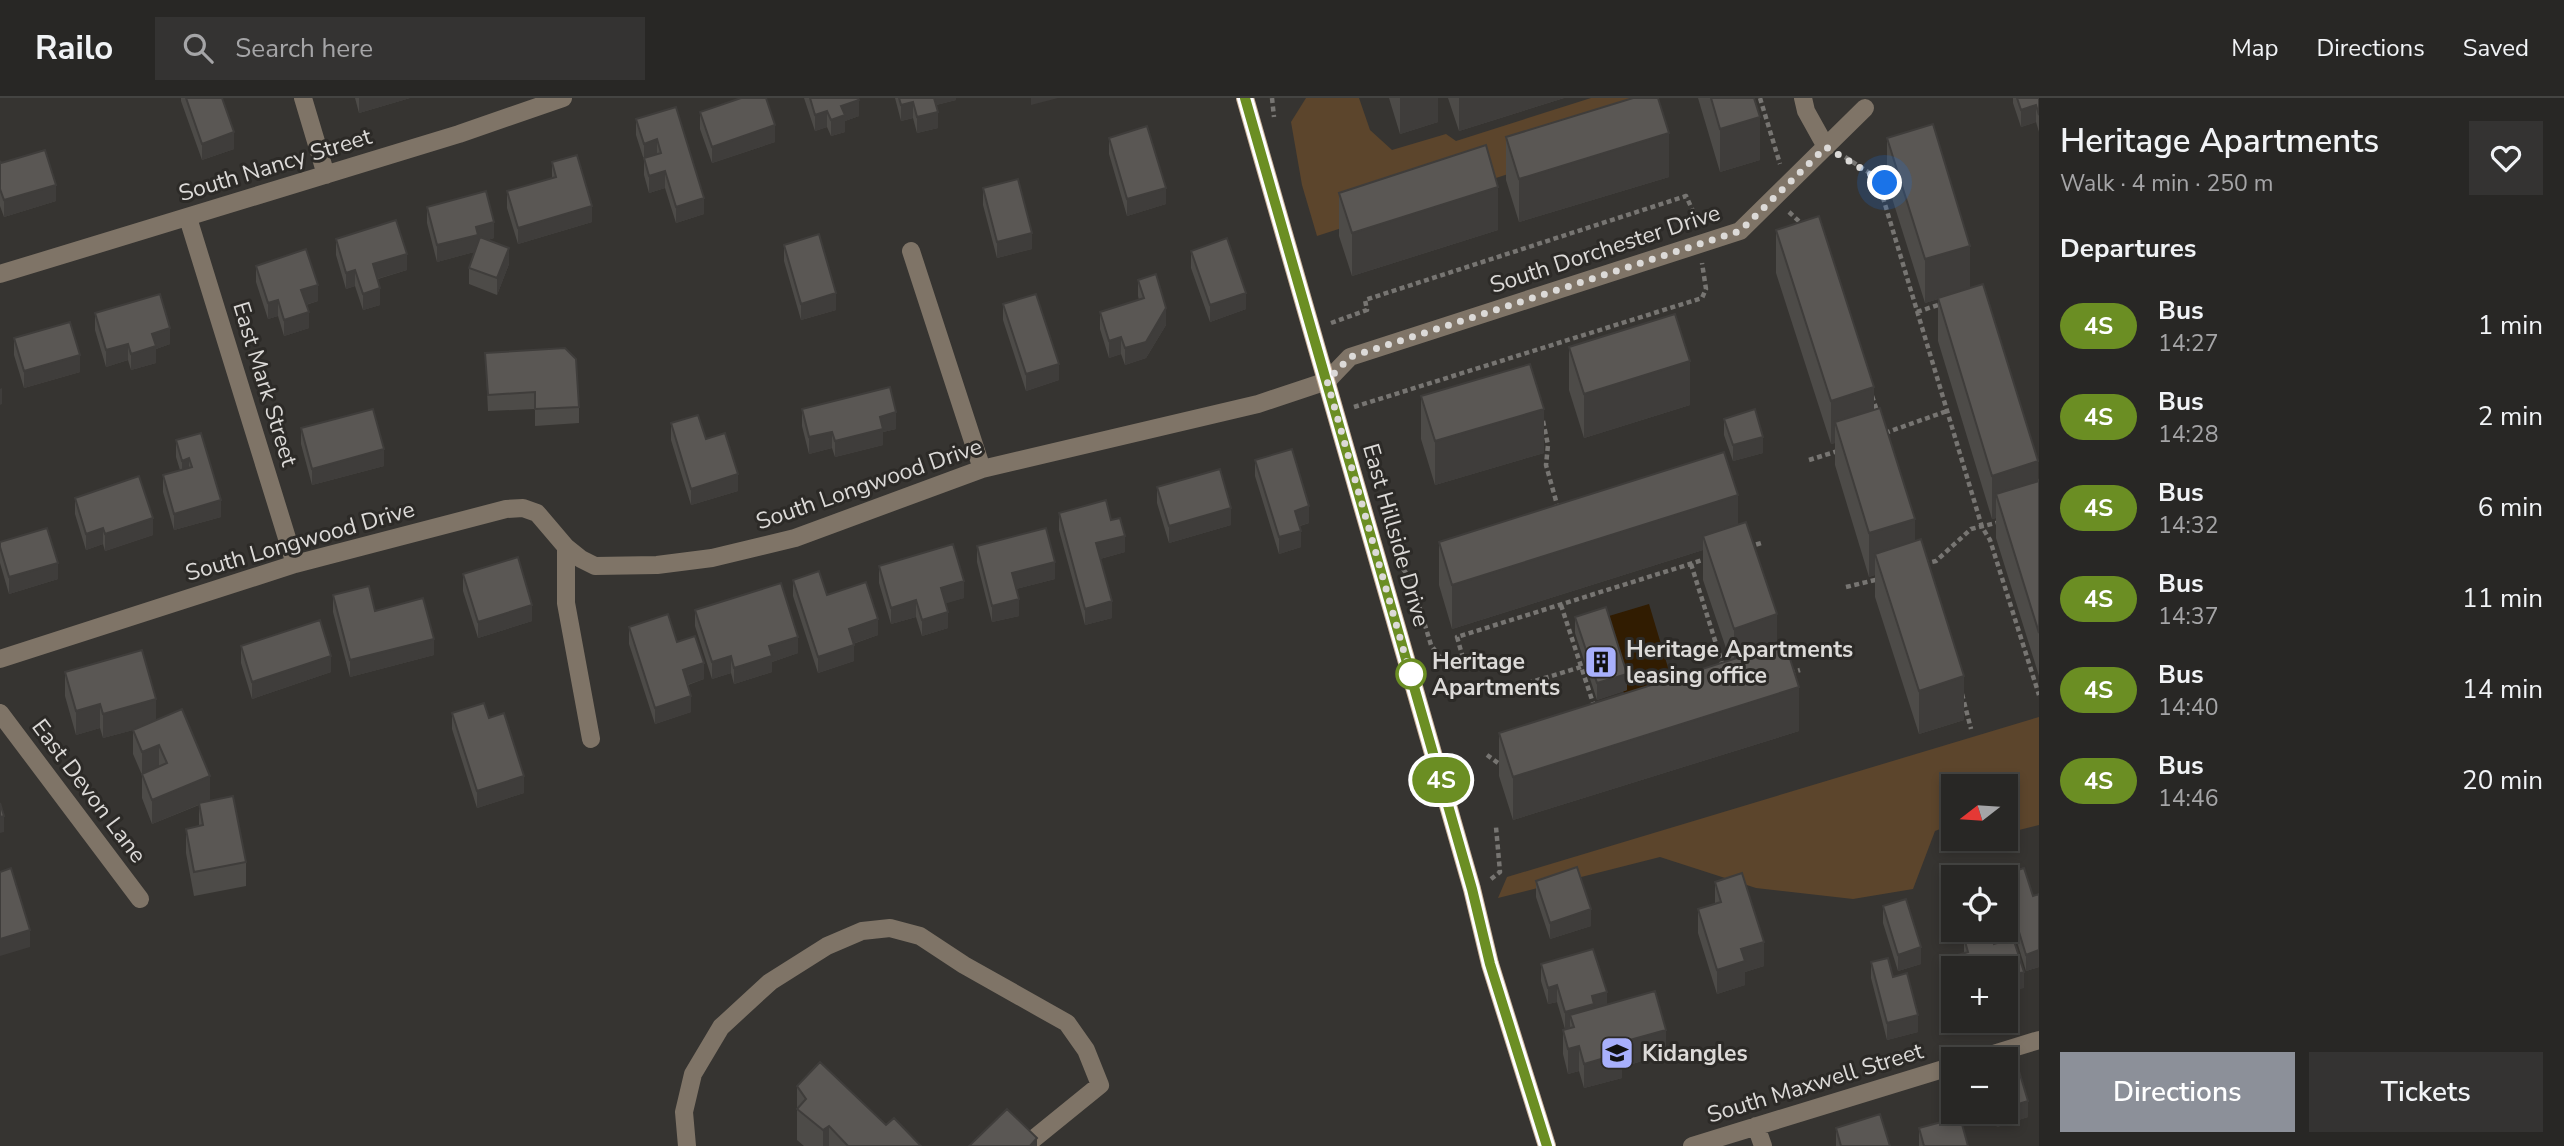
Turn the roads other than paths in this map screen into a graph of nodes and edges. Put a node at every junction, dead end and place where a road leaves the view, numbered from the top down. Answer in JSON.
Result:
{"nodes":[{"id":1,"x":303,"y":98,"type":"edge"},
{"id":2,"x":563,"y":98,"type":"edge"},
{"id":3,"x":1245,"y":98,"type":"edge"},
{"id":4,"x":1803,"y":98,"type":"edge"},
{"id":5,"x":1865,"y":108,"type":"dead end"},
{"id":6,"x":1826,"y":147,"type":"junction"},
{"id":7,"x":326,"y":175,"type":"junction"},
{"id":8,"x":188,"y":218,"type":"junction"},
{"id":9,"x":911,"y":251,"type":"dead end"},
{"id":10,"x":0,"y":274,"type":"edge"},
{"id":11,"x":1327,"y":381,"type":"junction"},
{"id":12,"x":982,"y":469,"type":"junction"},
{"id":13,"x":566,"y":547,"type":"junction"},
{"id":14,"x":295,"y":564,"type":"junction"},
{"id":15,"x":0,"y":659,"type":"edge"},
{"id":16,"x":0,"y":713,"type":"edge"},
{"id":17,"x":591,"y":739,"type":"dead end"},
{"id":18,"x":139,"y":900,"type":"dead end"},
{"id":19,"x":2039,"y":1040,"type":"edge"},
{"id":20,"x":2016,"y":1047,"type":"edge"},
{"id":21,"x":1941,"y":1070,"type":"edge"},
{"id":22,"x":1756,"y":1126,"type":"junction"},
{"id":23,"x":1031,"y":1141,"type":"edge"},
{"id":24,"x":687,"y":1146,"type":"edge"},
{"id":25,"x":1548,"y":1146,"type":"edge"},
{"id":26,"x":1692,"y":1146,"type":"edge"},
{"id":27,"x":1763,"y":1146,"type":"edge"}],
"edges":[{"from":1,"to":7,"type":"street"},
{"from":2,"to":7,"type":"street","name":"South Nancy Street"},
{"from":3,"to":11,"type":"main road","name":"East Hillside Drive"},
{"from":4,"to":6,"type":"street"},
{"from":5,"to":6,"type":"street","name":"South Dorchester Drive"},
{"from":6,"to":11,"type":"street","name":"South Dorchester Drive"},
{"from":7,"to":8,"type":"street","name":"South Nancy Street"},
{"from":8,"to":10,"type":"street","name":"South Nancy Street"},
{"from":8,"to":14,"type":"street","name":"East Mark Street"},
{"from":9,"to":12,"type":"street"},
{"from":11,"to":12,"type":"street","name":"South Longwood Drive"},
{"from":11,"to":25,"type":"main road","name":"East Hillside Drive"},
{"from":12,"to":13,"type":"street","name":"South Longwood Drive"},
{"from":13,"to":14,"type":"street","name":"South Longwood Drive"},
{"from":13,"to":17,"type":"street"},
{"from":14,"to":15,"type":"street","name":"South Longwood Drive"},
{"from":16,"to":18,"type":"street","name":"East Devon Lane"},
{"from":19,"to":20,"type":"street"},
{"from":21,"to":22,"type":"street","name":"South Maxwell Street"},
{"from":22,"to":26,"type":"street","name":"South Maxwell Street"},
{"from":22,"to":27,"type":"street"},
{"from":23,"to":24,"type":"street"}]}
